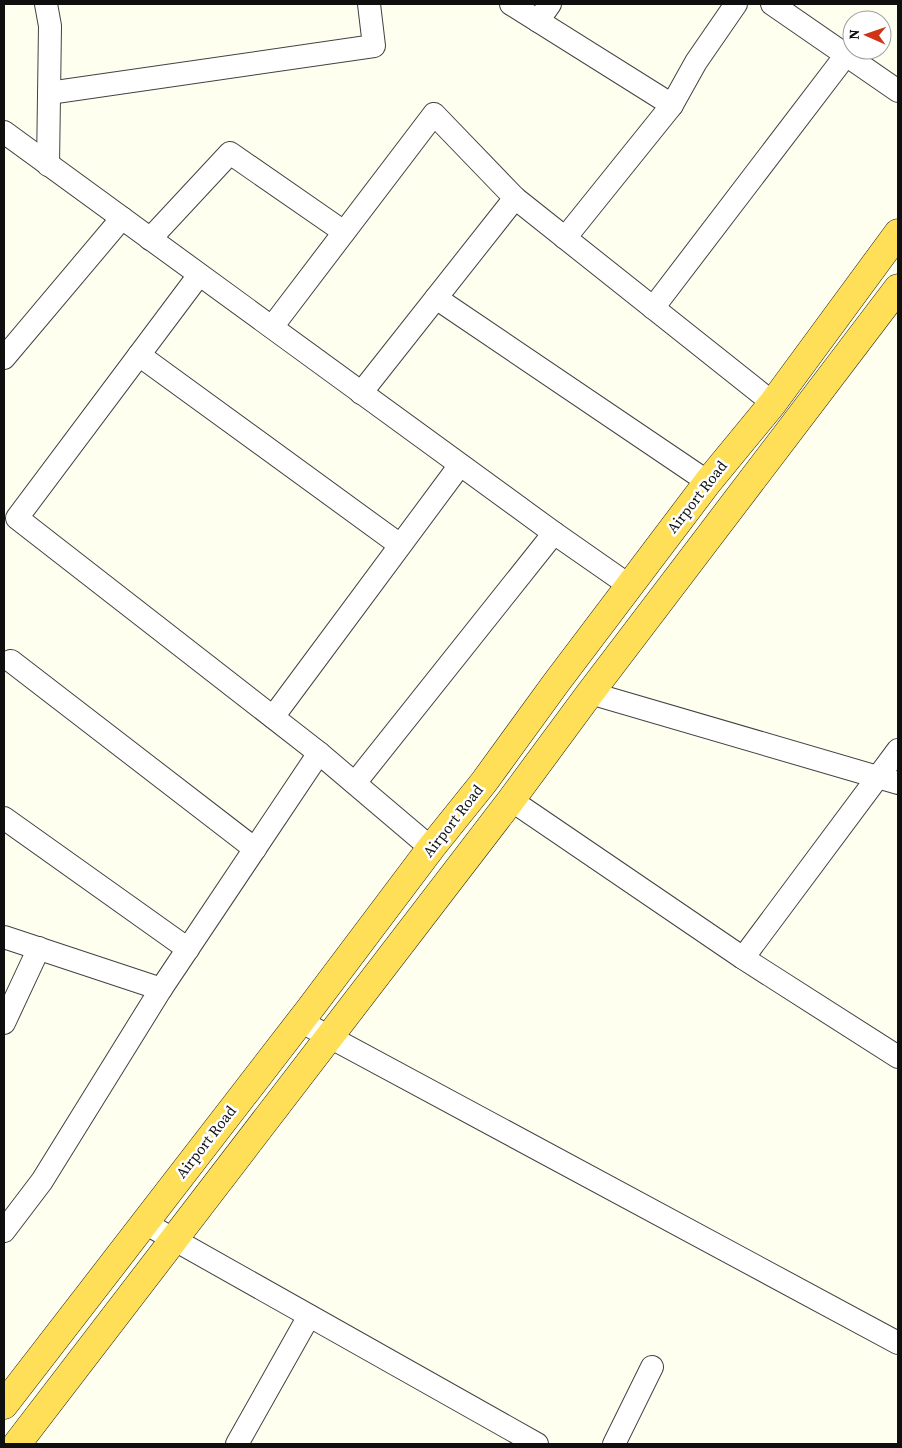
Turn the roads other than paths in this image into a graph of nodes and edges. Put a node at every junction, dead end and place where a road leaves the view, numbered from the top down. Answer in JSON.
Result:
{"nodes":[{"id":1,"x":46,"y":4,"type":"edge"},
{"id":2,"x":369,"y":4,"type":"edge"},
{"id":3,"x":511,"y":4,"type":"edge"},
{"id":4,"x":736,"y":4,"type":"edge"},
{"id":5,"x":772,"y":4,"type":"edge"},
{"id":6,"x":544,"y":12,"type":"edge"},
{"id":7,"x":842,"y":52,"type":"edge"},
{"id":8,"x":842,"y":60,"type":"edge"},
{"id":9,"x":853,"y":60,"type":"edge"},
{"id":10,"x":898,"y":91,"type":"edge"},
{"id":11,"x":49,"y":92,"type":"junction"},
{"id":12,"x":672,"y":105,"type":"junction"},
{"id":13,"x":4,"y":132,"type":"edge"},
{"id":14,"x":48,"y":164,"type":"junction"},
{"id":15,"x":515,"y":198,"type":"junction"},
{"id":16,"x":122,"y":218,"type":"junction"},
{"id":17,"x":344,"y":232,"type":"junction"},
{"id":18,"x":898,"y":234,"type":"edge"},
{"id":19,"x":565,"y":238,"type":"junction"},
{"id":20,"x":150,"y":239,"type":"junction"},
{"id":21,"x":199,"y":274,"type":"junction"},
{"id":22,"x":898,"y":288,"type":"edge"},
{"id":23,"x":436,"y":298,"type":"junction"},
{"id":24,"x":653,"y":308,"type":"junction"},
{"id":25,"x":272,"y":327,"type":"junction"},
{"id":26,"x":139,"y":355,"type":"junction"},
{"id":27,"x":4,"y":358,"type":"edge"},
{"id":28,"x":361,"y":393,"type":"junction"},
{"id":29,"x":772,"y":403,"type":"junction"},
{"id":30,"x":460,"y":465,"type":"junction"},
{"id":31,"x":708,"y":482,"type":"junction"},
{"id":32,"x":554,"y":533,"type":"junction"},
{"id":33,"x":400,"y":546,"type":"junction"},
{"id":34,"x":630,"y":586,"type":"junction"},
{"id":35,"x":10,"y":661,"type":"dead end"},
{"id":36,"x":590,"y":693,"type":"junction"},
{"id":37,"x":273,"y":717,"type":"junction"},
{"id":38,"x":898,"y":750,"type":"edge"},
{"id":39,"x":320,"y":753,"type":"junction"},
{"id":40,"x":888,"y":780,"type":"edge"},
{"id":41,"x":355,"y":783,"type":"junction"},
{"id":42,"x":511,"y":800,"type":"junction"},
{"id":43,"x":4,"y":818,"type":"edge"},
{"id":44,"x":431,"y":848,"type":"junction"},
{"id":45,"x":255,"y":849,"type":"junction"},
{"id":46,"x":4,"y":937,"type":"edge"},
{"id":47,"x":39,"y":948,"type":"junction"},
{"id":48,"x":188,"y":949,"type":"junction"},
{"id":49,"x":743,"y":958,"type":"junction"},
{"id":50,"x":160,"y":989,"type":"junction"},
{"id":51,"x":300,"y":1021,"type":"junction"},
{"id":52,"x":4,"y":1023,"type":"edge"},
{"id":53,"x":328,"y":1037,"type":"junction"},
{"id":54,"x":898,"y":1057,"type":"edge"},
{"id":55,"x":143,"y":1222,"type":"junction"},
{"id":56,"x":4,"y":1231,"type":"edge"},
{"id":57,"x":174,"y":1238,"type":"junction"},
{"id":58,"x":309,"y":1316,"type":"junction"},
{"id":59,"x":898,"y":1344,"type":"edge"},
{"id":60,"x":652,"y":1366,"type":"dead end"},
{"id":61,"x":4,"y":1405,"type":"edge"},
{"id":62,"x":17,"y":1444,"type":"edge"},
{"id":63,"x":236,"y":1444,"type":"edge"},
{"id":64,"x":537,"y":1444,"type":"edge"},
{"id":65,"x":614,"y":1444,"type":"edge"}],
"edges":[{"from":1,"to":11,"type":"street"},
{"from":2,"to":11,"type":"street"},
{"from":3,"to":6,"type":"street"},
{"from":4,"to":12,"type":"street"},
{"from":5,"to":7,"type":"street"},
{"from":6,"to":12,"type":"street"},
{"from":8,"to":24,"type":"street"},
{"from":9,"to":10,"type":"street"},
{"from":11,"to":14,"type":"street"},
{"from":12,"to":19,"type":"street"},
{"from":13,"to":14,"type":"street"},
{"from":14,"to":16,"type":"street"},
{"from":15,"to":17,"type":"street"},
{"from":15,"to":19,"type":"street"},
{"from":15,"to":23,"type":"street"},
{"from":16,"to":20,"type":"street"},
{"from":16,"to":27,"type":"street"},
{"from":17,"to":20,"type":"street"},
{"from":17,"to":25,"type":"street"},
{"from":18,"to":29,"type":"highway","name":"Airport Road"},
{"from":19,"to":24,"type":"street"},
{"from":20,"to":21,"type":"street"},
{"from":21,"to":25,"type":"street"},
{"from":21,"to":26,"type":"street"},
{"from":22,"to":36,"type":"highway"},
{"from":23,"to":28,"type":"street"},
{"from":23,"to":31,"type":"street"},
{"from":24,"to":29,"type":"street"},
{"from":25,"to":28,"type":"street"},
{"from":26,"to":33,"type":"street"},
{"from":26,"to":37,"type":"street"},
{"from":28,"to":30,"type":"street"},
{"from":29,"to":31,"type":"highway","name":"Airport Road"},
{"from":30,"to":32,"type":"street"},
{"from":30,"to":33,"type":"street"},
{"from":31,"to":34,"type":"highway","name":"Airport Road"},
{"from":32,"to":34,"type":"street"},
{"from":32,"to":41,"type":"street"},
{"from":33,"to":37,"type":"street"},
{"from":34,"to":44,"type":"highway","name":"Airport Road"},
{"from":35,"to":45,"type":"street"},
{"from":36,"to":40,"type":"street"},
{"from":36,"to":42,"type":"highway"},
{"from":37,"to":39,"type":"street"},
{"from":38,"to":40,"type":"street"},
{"from":39,"to":41,"type":"street"},
{"from":39,"to":45,"type":"street"},
{"from":40,"to":49,"type":"street"},
{"from":41,"to":44,"type":"street"},
{"from":42,"to":49,"type":"street"},
{"from":42,"to":53,"type":"highway"},
{"from":43,"to":48,"type":"street"},
{"from":44,"to":51,"type":"highway","name":"Airport Road"},
{"from":45,"to":48,"type":"street"},
{"from":46,"to":47,"type":"street"},
{"from":47,"to":50,"type":"street"},
{"from":47,"to":52,"type":"street"},
{"from":48,"to":50,"type":"street"},
{"from":49,"to":54,"type":"street"},
{"from":50,"to":56,"type":"street"},
{"from":51,"to":53,"type":"street"},
{"from":51,"to":55,"type":"highway","name":"Airport Road"},
{"from":53,"to":57,"type":"highway"},
{"from":53,"to":59,"type":"street"},
{"from":55,"to":57,"type":"street"},
{"from":55,"to":61,"type":"highway","name":"Airport Road"},
{"from":57,"to":58,"type":"street"},
{"from":57,"to":62,"type":"highway"},
{"from":58,"to":63,"type":"street"},
{"from":58,"to":64,"type":"street"},
{"from":60,"to":65,"type":"street"}]}
